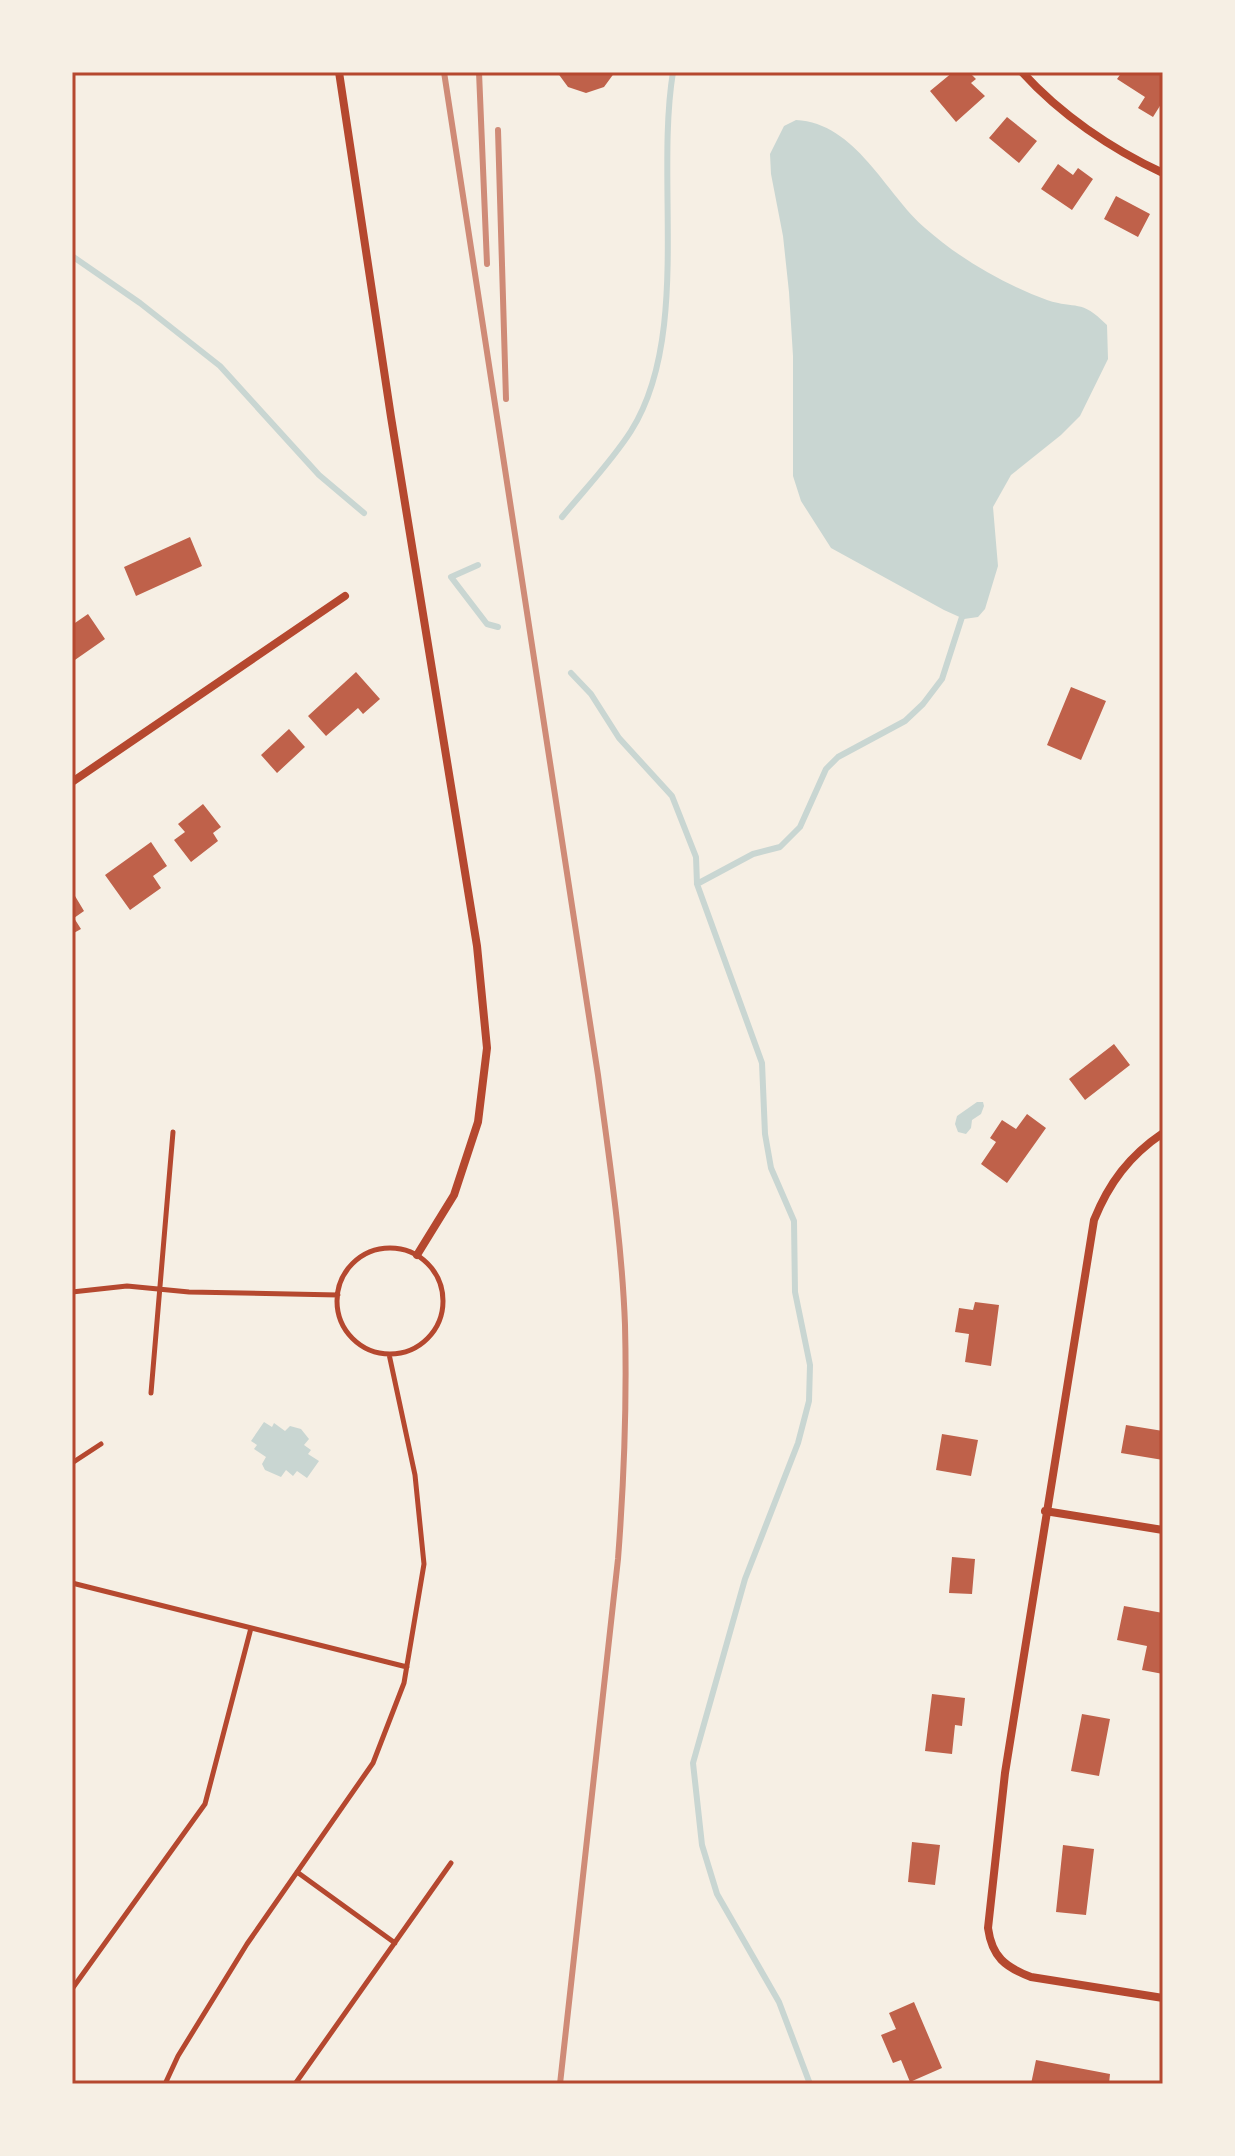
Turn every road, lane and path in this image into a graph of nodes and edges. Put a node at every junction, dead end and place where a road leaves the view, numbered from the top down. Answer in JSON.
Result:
{"nodes":[{"id":1,"x":339,"y":72,"type":"edge"},
{"id":2,"x":1022,"y":72,"type":"edge"},
{"id":3,"x":1163,"y":173,"type":"edge"},
{"id":4,"x":345,"y":596,"type":"dead end"},
{"id":5,"x":72,"y":782,"type":"edge"},
{"id":6,"x":173,"y":1132,"type":"dead end"},
{"id":7,"x":1163,"y":1133,"type":"edge"},
{"id":8,"x":417,"y":1255,"type":"junction"},
{"id":9,"x":160,"y":1289,"type":"junction"},
{"id":10,"x":72,"y":1292,"type":"edge"},
{"id":11,"x":338,"y":1295,"type":"junction"},
{"id":12,"x":389,"y":1354,"type":"junction"},
{"id":13,"x":151,"y":1393,"type":"dead end"},
{"id":14,"x":101,"y":1444,"type":"dead end"},
{"id":15,"x":72,"y":1463,"type":"edge"},
{"id":16,"x":1045,"y":1511,"type":"junction"},
{"id":17,"x":1163,"y":1530,"type":"edge"},
{"id":18,"x":72,"y":1583,"type":"edge"},
{"id":19,"x":251,"y":1628,"type":"junction"},
{"id":20,"x":407,"y":1667,"type":"junction"},
{"id":21,"x":451,"y":1863,"type":"dead end"},
{"id":22,"x":297,"y":1872,"type":"junction"},
{"id":23,"x":395,"y":1943,"type":"junction"},
{"id":24,"x":72,"y":1989,"type":"edge"},
{"id":25,"x":1163,"y":1998,"type":"edge"},
{"id":26,"x":165,"y":2084,"type":"edge"},
{"id":27,"x":295,"y":2084,"type":"edge"}],
"edges":[{"from":1,"to":8,"type":"street"},
{"from":2,"to":3,"type":"street"},
{"from":4,"to":5,"type":"street"},
{"from":6,"to":9,"type":"lane"},
{"from":7,"to":16,"type":"street"},
{"from":8,"to":11,"type":"lane"},
{"from":8,"to":12,"type":"lane"},
{"from":9,"to":10,"type":"lane"},
{"from":9,"to":11,"type":"lane"},
{"from":9,"to":13,"type":"lane"},
{"from":11,"to":12,"type":"lane"},
{"from":12,"to":20,"type":"lane"},
{"from":14,"to":15,"type":"lane"},
{"from":16,"to":17,"type":"street"},
{"from":16,"to":25,"type":"street"},
{"from":18,"to":19,"type":"lane"},
{"from":19,"to":20,"type":"lane"},
{"from":19,"to":24,"type":"lane"},
{"from":20,"to":22,"type":"lane"},
{"from":21,"to":23,"type":"lane"},
{"from":22,"to":23,"type":"lane"},
{"from":22,"to":26,"type":"lane"},
{"from":23,"to":27,"type":"lane"}]}
